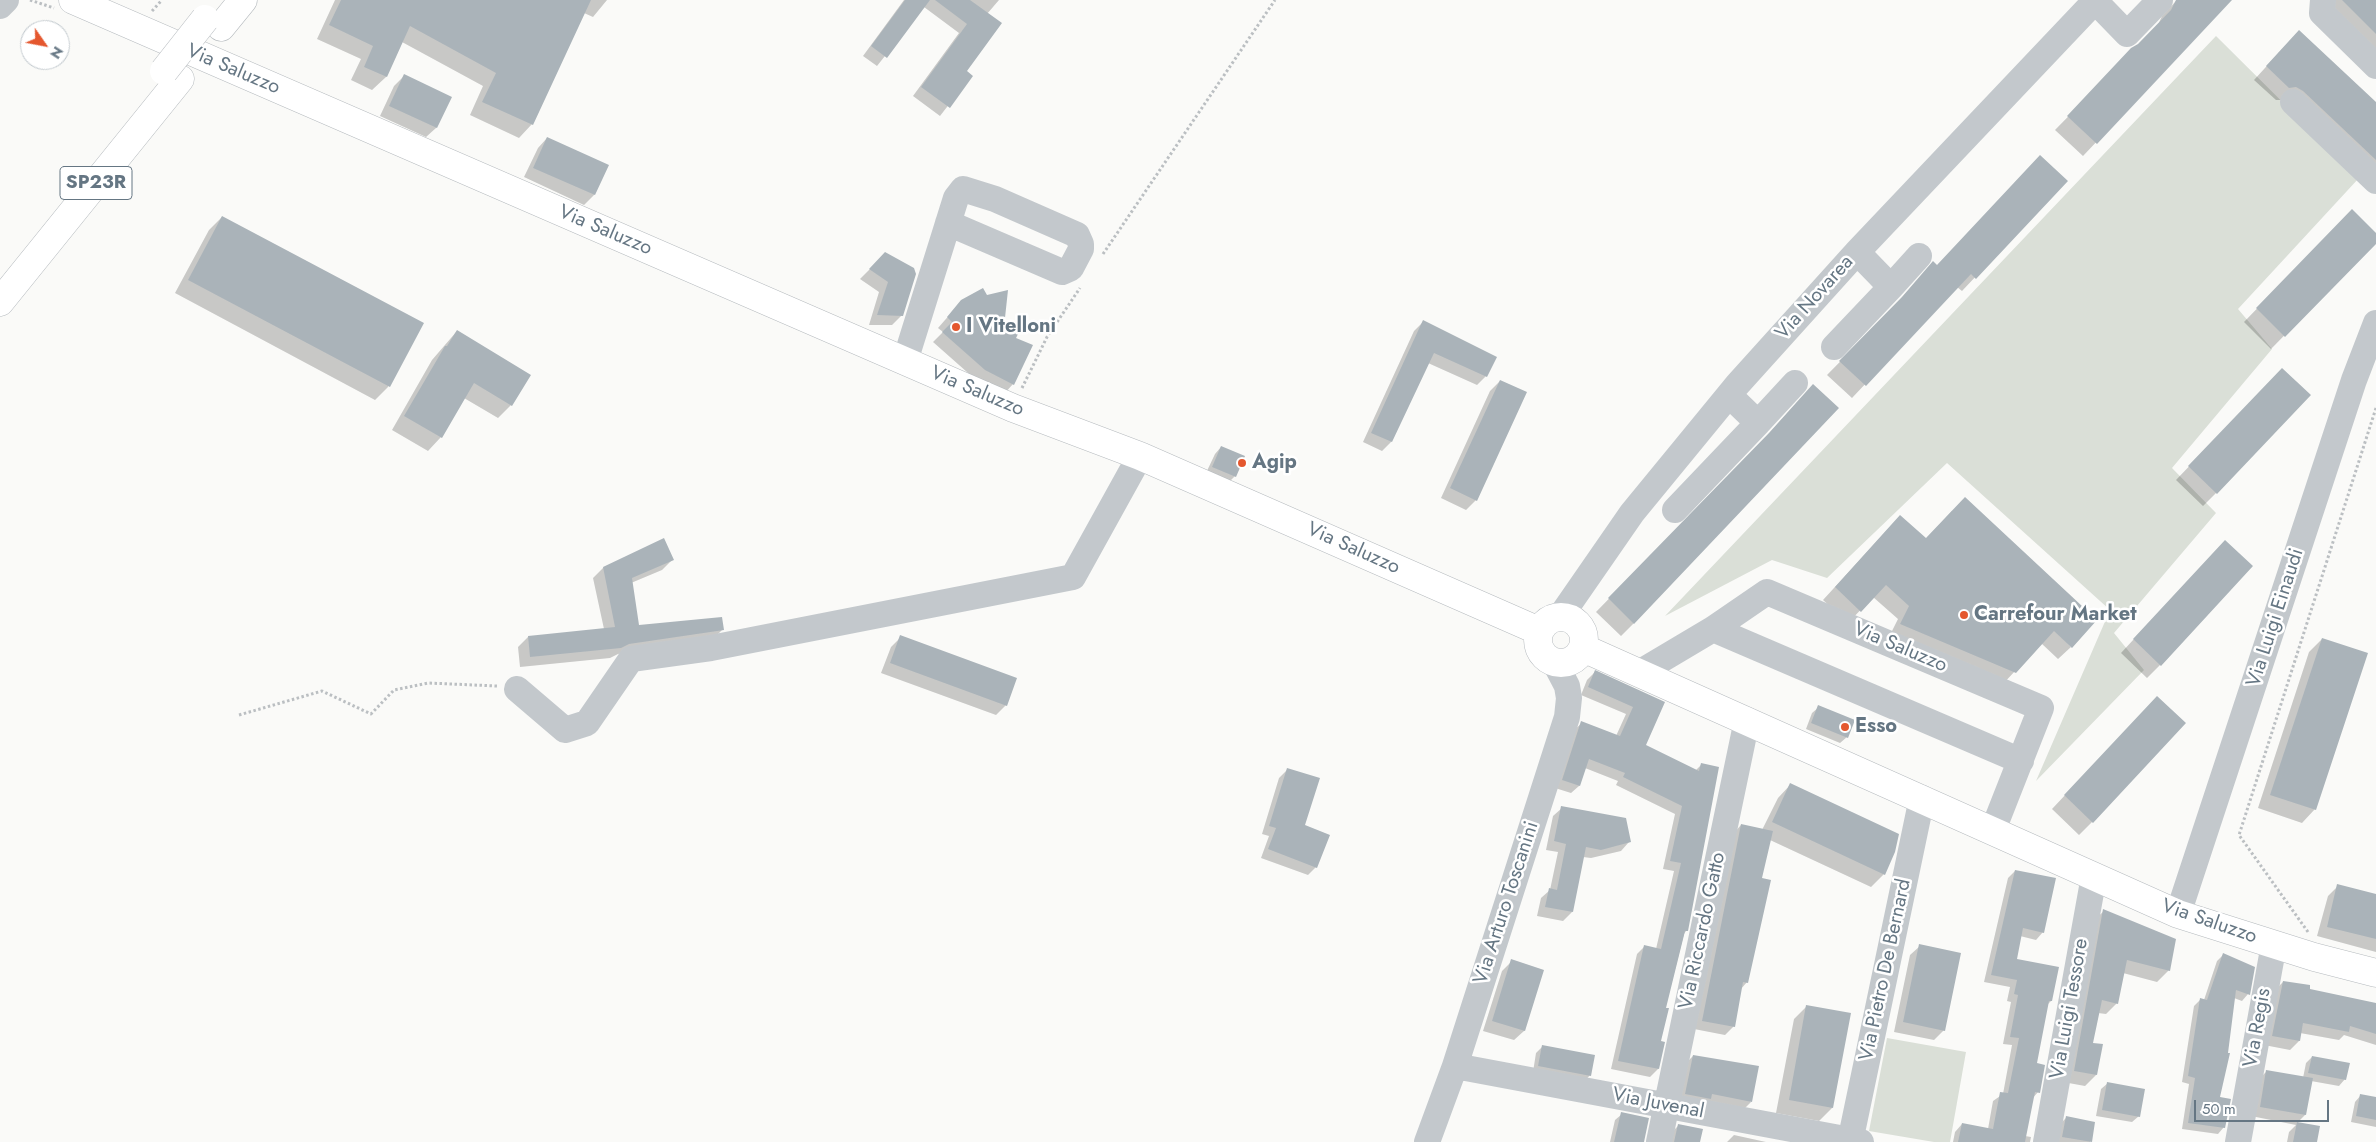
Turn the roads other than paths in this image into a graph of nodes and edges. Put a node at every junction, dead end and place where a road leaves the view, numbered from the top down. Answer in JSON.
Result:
{"nodes":[{"id":1,"x":6,"y":0,"type":"edge"},
{"id":2,"x":72,"y":0,"type":"edge"},
{"id":3,"x":243,"y":0,"type":"edge"},
{"id":4,"x":2160,"y":0,"type":"edge"},
{"id":5,"x":2323,"y":0,"type":"edge"},
{"id":6,"x":2095,"y":1,"type":"edge"},
{"id":7,"x":0,"y":6,"type":"edge"},
{"id":8,"x":215,"y":15,"type":"edge"},
{"id":9,"x":2376,"y":66,"type":"edge"},
{"id":10,"x":2293,"y":102,"type":"dead end"},
{"id":11,"x":2376,"y":180,"type":"edge"},
{"id":12,"x":948,"y":223,"type":"junction"},
{"id":13,"x":1857,"y":252,"type":"junction"},
{"id":14,"x":1919,"y":256,"type":"dead end"},
{"id":15,"x":4,"y":287,"type":"edge"},
{"id":16,"x":1891,"y":287,"type":"junction"},
{"id":17,"x":2376,"y":323,"type":"edge"},
{"id":18,"x":1834,"y":347,"type":"dead end"},
{"id":19,"x":905,"y":361,"type":"junction"},
{"id":20,"x":1795,"y":383,"type":"dead end"},
{"id":21,"x":1729,"y":394,"type":"junction"},
{"id":22,"x":1758,"y":423,"type":"junction"},
{"id":23,"x":1140,"y":456,"type":"junction"},
{"id":24,"x":1674,"y":510,"type":"dead end"},
{"id":25,"x":1549,"y":624,"type":"junction"},
{"id":26,"x":1713,"y":629,"type":"junction"},
{"id":27,"x":1583,"y":648,"type":"junction"},
{"id":28,"x":1554,"y":663,"type":"junction"},
{"id":29,"x":1639,"y":673,"type":"junction"},
{"id":30,"x":517,"y":689,"type":"road end"},
{"id":31,"x":1746,"y":720,"type":"junction"},
{"id":32,"x":2021,"y":761,"type":"junction"},
{"id":33,"x":1922,"y":798,"type":"junction"},
{"id":34,"x":1993,"y":830,"type":"junction"},
{"id":35,"x":2094,"y":876,"type":"junction"},
{"id":36,"x":2178,"y":914,"type":"junction"},
{"id":37,"x":2274,"y":944,"type":"junction"},
{"id":38,"x":2376,"y":973,"type":"edge"},
{"id":39,"x":1454,"y":1066,"type":"junction"},
{"id":40,"x":1666,"y":1106,"type":"junction"},
{"id":41,"x":1854,"y":1141,"type":"edge"},
{"id":42,"x":1427,"y":1142,"type":"edge"},
{"id":43,"x":1659,"y":1142,"type":"edge"},
{"id":44,"x":2046,"y":1142,"type":"edge"},
{"id":45,"x":2238,"y":1142,"type":"edge"}],
"edges":[{"from":1,"to":7,"type":"street"},
{"from":2,"to":19,"type":"main road","name":"Via Saluzzo"},
{"from":3,"to":8,"type":"main road","number":"SP23R"},
{"from":4,"to":6,"type":"street"},
{"from":5,"to":9,"type":"street"},
{"from":6,"to":13,"type":"street","name":"Via Novarea"},
{"from":8,"to":15,"type":"main road","number":"SP23R","bridge":true},
{"from":10,"to":11,"type":"street"},
{"from":12,"to":12,"type":"street"},
{"from":12,"to":19,"type":"street"},
{"from":13,"to":16,"type":"street"},
{"from":13,"to":21,"type":"street","name":"Via Novarea"},
{"from":14,"to":16,"type":"street"},
{"from":16,"to":18,"type":"street"},
{"from":17,"to":36,"type":"street","name":"Via Luigi Einaudi"},
{"from":19,"to":23,"type":"main road","name":"Via Saluzzo"},
{"from":20,"to":22,"type":"street"},
{"from":21,"to":22,"type":"street"},
{"from":21,"to":25,"type":"street","name":"Via Novarea"},
{"from":22,"to":24,"type":"street"},
{"from":23,"to":25,"type":"main road","name":"Via Saluzzo"},
{"from":23,"to":30,"type":"street"},
{"from":25,"to":27,"type":"main road"},
{"from":25,"to":28,"type":"main road"},
{"from":26,"to":29,"type":"street","name":"Via Saluzzo"},
{"from":26,"to":32,"type":"street"},
{"from":26,"to":32,"type":"street","name":"Via Saluzzo"},
{"from":27,"to":28,"type":"main road"},
{"from":27,"to":29,"type":"main road","name":"Via Saluzzo"},
{"from":28,"to":39,"type":"street","name":"Via Arturo Toscanini"},
{"from":29,"to":31,"type":"main road","name":"Via Saluzzo"},
{"from":31,"to":33,"type":"main road","name":"Via Saluzzo"},
{"from":31,"to":40,"type":"street","name":"Via Riccardo Gatto"},
{"from":32,"to":34,"type":"street","name":"Via Saluzzo"},
{"from":33,"to":34,"type":"main road","name":"Via Saluzzo"},
{"from":33,"to":41,"type":"street","name":"Via Pietro De Bernard"},
{"from":34,"to":35,"type":"main road","name":"Via Saluzzo"},
{"from":35,"to":36,"type":"main road","name":"Via Saluzzo"},
{"from":35,"to":44,"type":"street","name":"Via Luigi Tessore"},
{"from":36,"to":37,"type":"main road","name":"Via Saluzzo"},
{"from":37,"to":38,"type":"main road","name":"Via Saluzzo"},
{"from":37,"to":45,"type":"street","name":"Via Regis"},
{"from":39,"to":40,"type":"street","name":"Via Juvenal"},
{"from":39,"to":42,"type":"street","name":"Via Arturo Toscanini"},
{"from":40,"to":41,"type":"street","name":"Via Juvenal"},
{"from":40,"to":43,"type":"street","name":"Via Riccardo Gatto"}]}
